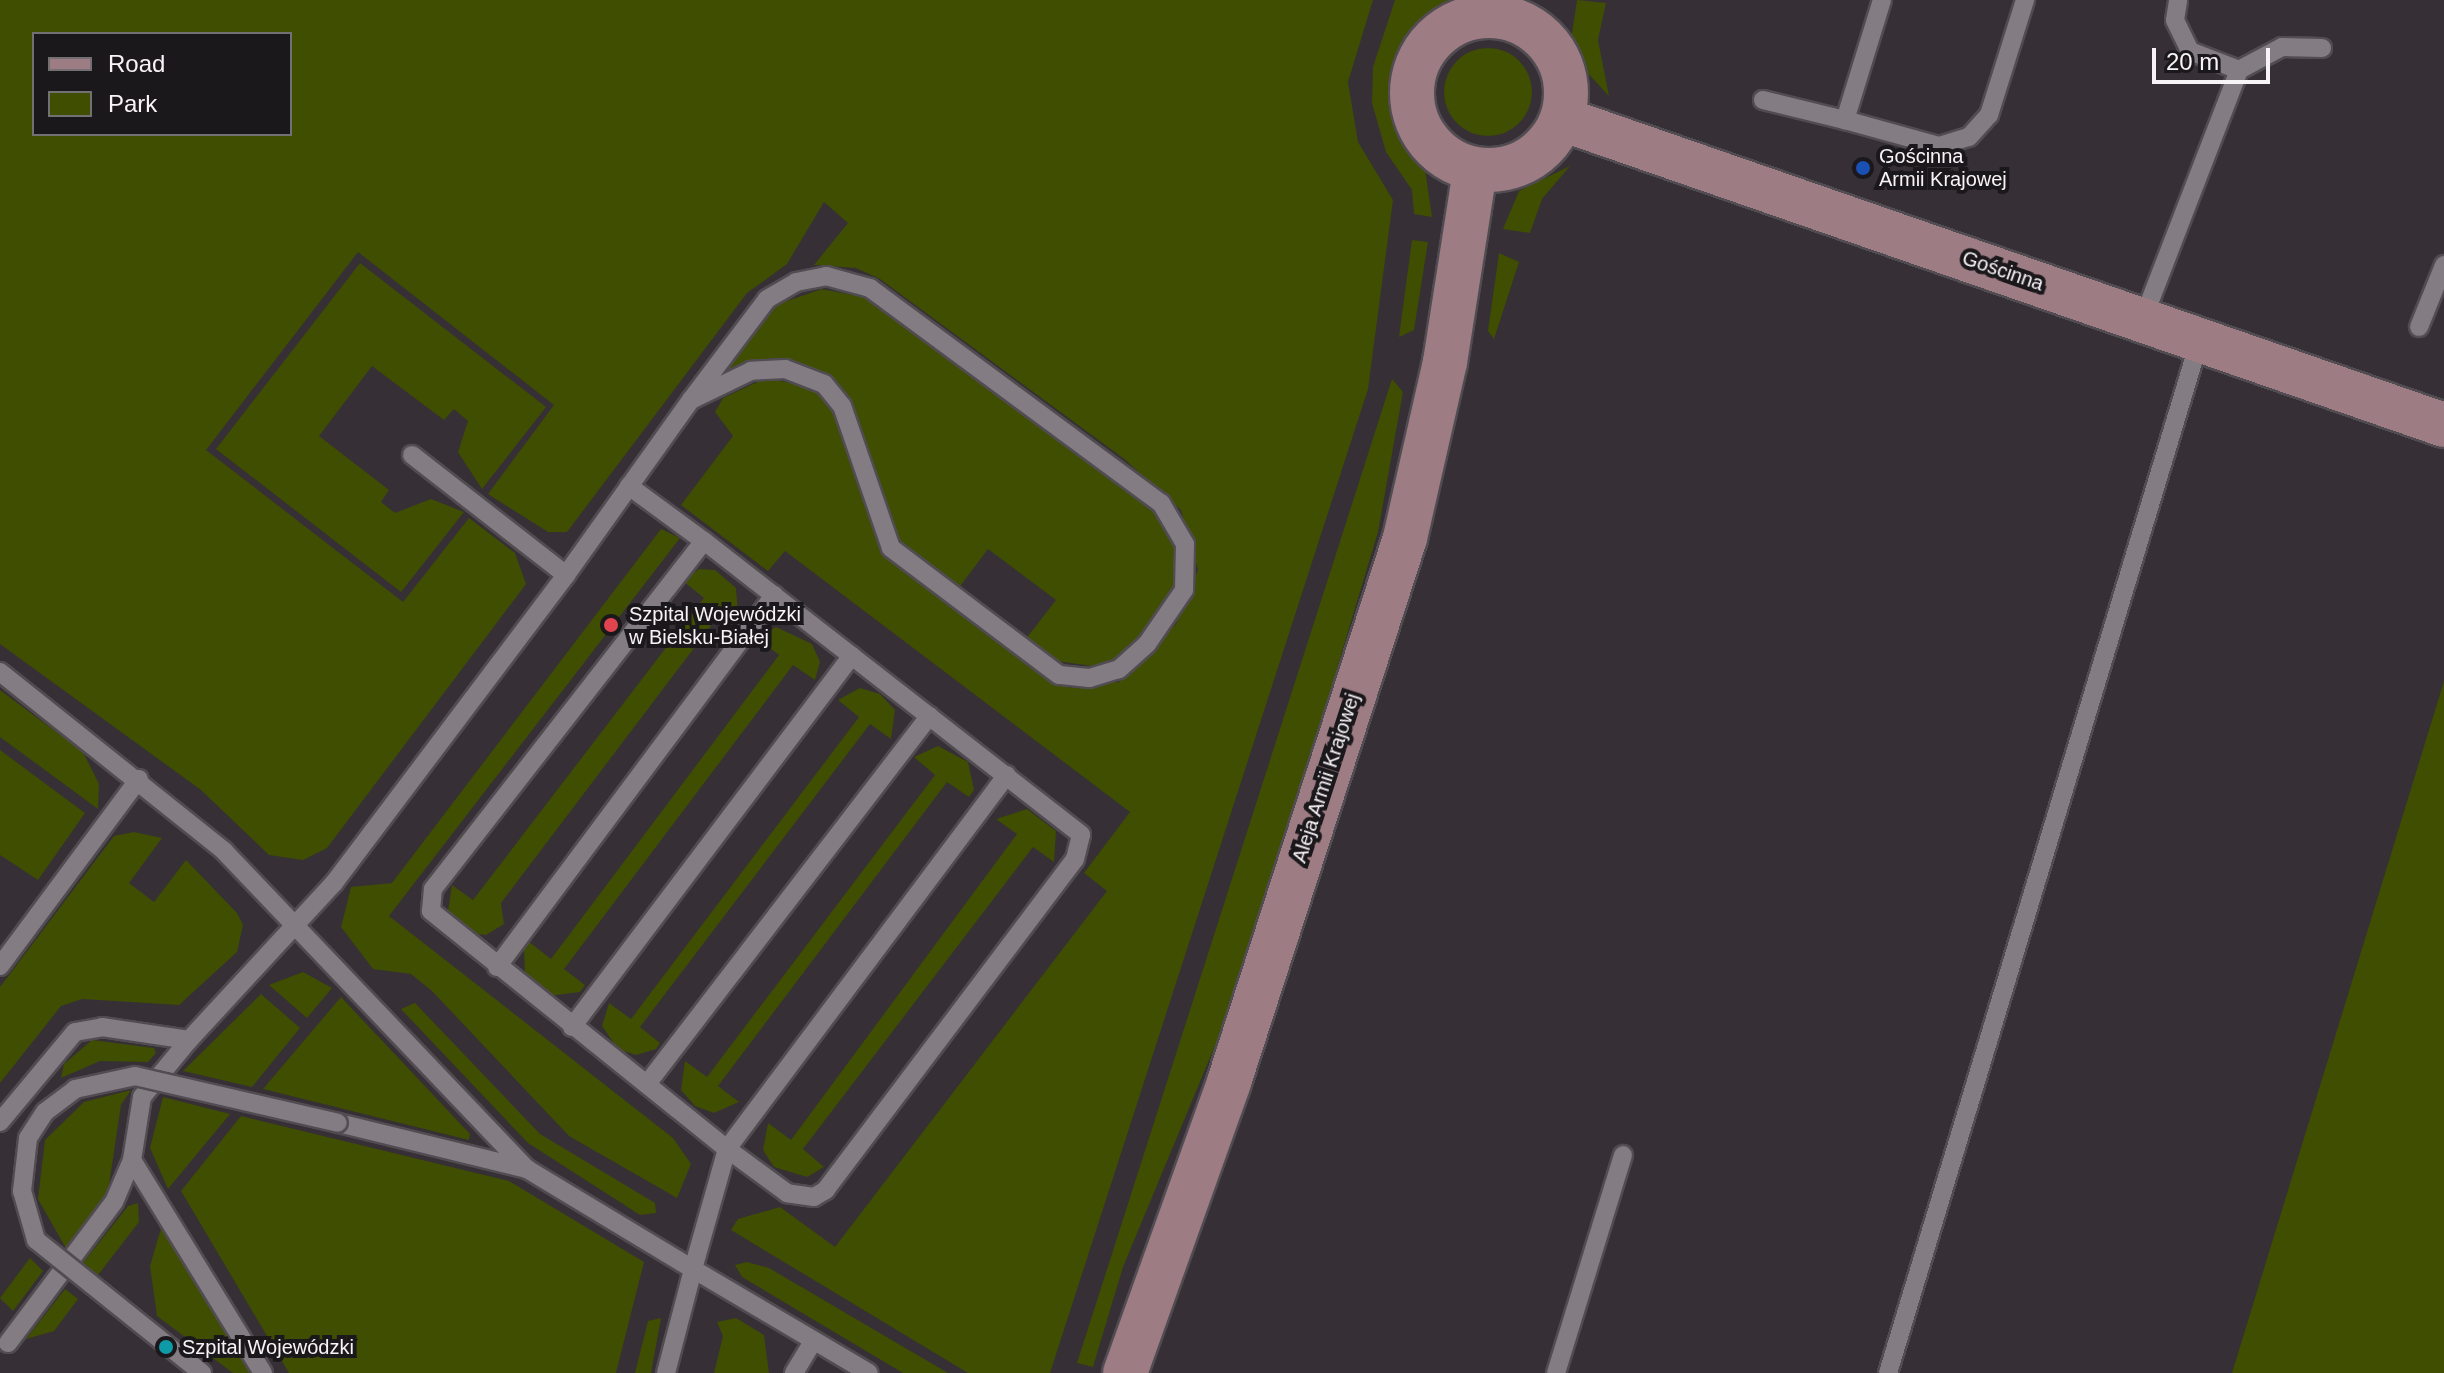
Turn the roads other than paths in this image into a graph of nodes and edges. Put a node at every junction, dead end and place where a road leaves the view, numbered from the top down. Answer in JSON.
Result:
{"nodes":[{"id":1,"x":1882,"y":0,"type":"edge"},
{"id":2,"x":2025,"y":0,"type":"edge"},
{"id":3,"x":2178,"y":0,"type":"edge"},
{"id":4,"x":1524,"y":11,"type":"edge"},
{"id":5,"x":2322,"y":48,"type":"dead end"},
{"id":6,"x":2239,"y":70,"type":"junction"},
{"id":7,"x":1763,"y":100,"type":"dead end"},
{"id":8,"x":1562,"y":119,"type":"junction"},
{"id":9,"x":1845,"y":120,"type":"junction"},
{"id":10,"x":1475,"y":170,"type":"junction"},
{"id":11,"x":2444,"y":265,"type":"edge"},
{"id":12,"x":2143,"y":319,"type":"junction"},
{"id":13,"x":2419,"y":327,"type":"dead end"},
{"id":14,"x":2200,"y":339,"type":"junction"},
{"id":15,"x":691,"y":400,"type":"junction"},
{"id":16,"x":2444,"y":425,"type":"edge"},
{"id":17,"x":412,"y":455,"type":"dead end"},
{"id":18,"x":629,"y":486,"type":"junction"},
{"id":19,"x":704,"y":541,"type":"junction"},
{"id":20,"x":566,"y":575,"type":"junction"},
{"id":21,"x":774,"y":595,"type":"junction"},
{"id":22,"x":852,"y":656,"type":"junction"},
{"id":23,"x":0,"y":672,"type":"edge"},
{"id":24,"x":929,"y":716,"type":"junction"},
{"id":25,"x":1007,"y":775,"type":"junction"},
{"id":26,"x":139,"y":779,"type":"junction"},
{"id":27,"x":295,"y":925,"type":"junction"},
{"id":28,"x":0,"y":966,"type":"edge"},
{"id":29,"x":497,"y":967,"type":"junction"},
{"id":30,"x":572,"y":1027,"type":"junction"},
{"id":31,"x":189,"y":1040,"type":"junction"},
{"id":32,"x":647,"y":1084,"type":"junction"},
{"id":33,"x":0,"y":1122,"type":"edge"},
{"id":34,"x":727,"y":1149,"type":"junction"},
{"id":35,"x":1623,"y":1155,"type":"dead end"},
{"id":36,"x":132,"y":1160,"type":"junction"},
{"id":37,"x":527,"y":1169,"type":"junction"},
{"id":38,"x":693,"y":1269,"type":"junction"},
{"id":39,"x":813,"y":1341,"type":"junction"},
{"id":40,"x":8,"y":1343,"type":"dead end"},
{"id":41,"x":202,"y":1373,"type":"edge"},
{"id":42,"x":263,"y":1373,"type":"edge"},
{"id":43,"x":666,"y":1373,"type":"edge"},
{"id":44,"x":794,"y":1373,"type":"edge"},
{"id":45,"x":869,"y":1373,"type":"edge"},
{"id":46,"x":1125,"y":1373,"type":"edge"},
{"id":47,"x":1556,"y":1373,"type":"edge"},
{"id":48,"x":1888,"y":1373,"type":"edge"}],
"edges":[{"from":1,"to":9,"type":"lane"},
{"from":2,"to":9,"type":"lane"},
{"from":3,"to":6,"type":"lane"},
{"from":4,"to":8,"type":"street"},
{"from":4,"to":10,"type":"street"},
{"from":5,"to":6,"type":"lane"},
{"from":6,"to":12,"type":"lane"},
{"from":7,"to":9,"type":"lane"},
{"from":8,"to":10,"type":"street"},
{"from":8,"to":12,"type":"street","name":"Gościnna"},
{"from":10,"to":46,"type":"street","name":"Aleja Armii Krajowej"},
{"from":11,"to":13,"type":"lane"},
{"from":12,"to":14,"type":"street","name":"Gościnna"},
{"from":14,"to":16,"type":"street","name":"Gościnna"},
{"from":14,"to":48,"type":"lane"},
{"from":15,"to":15,"type":"lane"},
{"from":15,"to":18,"type":"lane"},
{"from":17,"to":20,"type":"lane"},
{"from":18,"to":19,"type":"lane"},
{"from":18,"to":20,"type":"lane"},
{"from":19,"to":21,"type":"lane"},
{"from":19,"to":29,"type":"lane"},
{"from":20,"to":27,"type":"lane"},
{"from":21,"to":22,"type":"lane"},
{"from":21,"to":29,"type":"lane"},
{"from":22,"to":24,"type":"lane"},
{"from":22,"to":30,"type":"lane"},
{"from":23,"to":26,"type":"lane"},
{"from":24,"to":25,"type":"lane"},
{"from":24,"to":32,"type":"lane"},
{"from":25,"to":34,"type":"lane"},
{"from":25,"to":34,"type":"lane"},
{"from":26,"to":27,"type":"lane"},
{"from":26,"to":28,"type":"lane"},
{"from":27,"to":31,"type":"lane"},
{"from":27,"to":37,"type":"lane"},
{"from":29,"to":30,"type":"lane"},
{"from":30,"to":32,"type":"lane"},
{"from":31,"to":33,"type":"lane"},
{"from":31,"to":36,"type":"lane"},
{"from":32,"to":34,"type":"lane"},
{"from":34,"to":38,"type":"lane"},
{"from":35,"to":47,"type":"lane"},
{"from":36,"to":40,"type":"lane"},
{"from":36,"to":42,"type":"lane"},
{"from":37,"to":38,"type":"lane"},
{"from":37,"to":41,"type":"lane","bridge":true},
{"from":38,"to":39,"type":"lane"},
{"from":38,"to":43,"type":"lane"},
{"from":39,"to":44,"type":"lane"},
{"from":39,"to":45,"type":"lane"}]}
